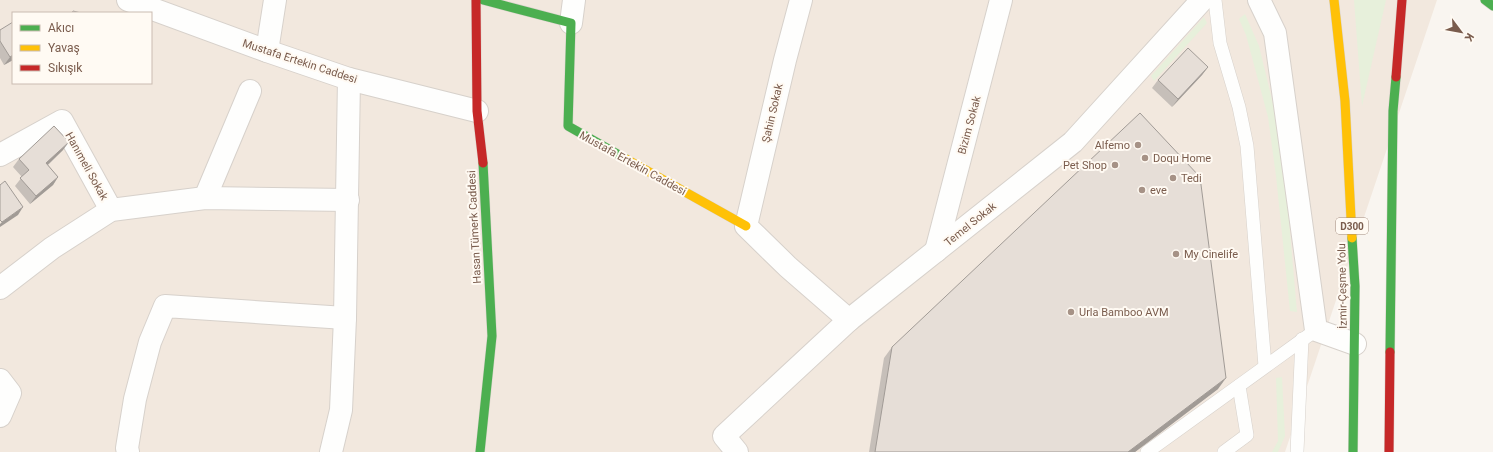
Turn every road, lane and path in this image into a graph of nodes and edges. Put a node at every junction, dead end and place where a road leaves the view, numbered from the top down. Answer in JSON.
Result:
{"nodes":[{"id":1,"x":128,"y":0,"type":"edge"},
{"id":2,"x":275,"y":0,"type":"edge"},
{"id":3,"x":476,"y":0,"type":"edge"},
{"id":4,"x":484,"y":0,"type":"edge"},
{"id":5,"x":574,"y":0,"type":"edge"},
{"id":6,"x":801,"y":0,"type":"edge"},
{"id":7,"x":1001,"y":0,"type":"edge"},
{"id":8,"x":1202,"y":0,"type":"edge"},
{"id":9,"x":1215,"y":0,"type":"edge"},
{"id":10,"x":1259,"y":0,"type":"edge"},
{"id":11,"x":1334,"y":0,"type":"edge"},
{"id":12,"x":1402,"y":0,"type":"edge"},
{"id":13,"x":1409,"y":0,"type":"edge"},
{"id":14,"x":1485,"y":0,"type":"edge"},
{"id":15,"x":1493,"y":6,"type":"edge"},
{"id":16,"x":1401,"y":14,"type":"junction"},
{"id":17,"x":571,"y":23,"type":"junction"},
{"id":18,"x":266,"y":51,"type":"junction"},
{"id":19,"x":349,"y":79,"type":"junction"},
{"id":20,"x":250,"y":91,"type":"dead end"},
{"id":21,"x":477,"y":111,"type":"junction"},
{"id":22,"x":0,"y":156,"type":"edge"},
{"id":23,"x":205,"y":198,"type":"junction"},
{"id":24,"x":348,"y":200,"type":"junction"},
{"id":25,"x":111,"y":210,"type":"junction"},
{"id":26,"x":746,"y":226,"type":"junction"},
{"id":27,"x":936,"y":251,"type":"junction"},
{"id":28,"x":0,"y":288,"type":"edge"},
{"id":29,"x":345,"y":318,"type":"junction"},
{"id":30,"x":849,"y":320,"type":"junction"},
{"id":31,"x":1309,"y":334,"type":"junction"},
{"id":32,"x":1354,"y":344,"type":"junction"},
{"id":33,"x":1266,"y":366,"type":"junction"},
{"id":34,"x":0,"y":380,"type":"edge"},
{"id":35,"x":1239,"y":390,"type":"junction"},
{"id":36,"x":1215,"y":408,"type":"junction"},
{"id":37,"x":0,"y":416,"type":"edge"},
{"id":38,"x":731,"y":444,"type":"edge"},
{"id":39,"x":128,"y":452,"type":"edge"},
{"id":40,"x":331,"y":452,"type":"edge"},
{"id":41,"x":480,"y":452,"type":"edge"},
{"id":42,"x":1147,"y":452,"type":"edge"},
{"id":43,"x":1162,"y":452,"type":"edge"},
{"id":44,"x":1224,"y":452,"type":"edge"},
{"id":45,"x":1297,"y":452,"type":"edge"},
{"id":46,"x":1354,"y":452,"type":"edge"},
{"id":47,"x":1389,"y":452,"type":"edge"}],
"edges":[{"from":1,"to":18,"type":"street","name":"Mustafa Ertekin Caddesi"},
{"from":2,"to":18,"type":"street"},
{"from":3,"to":21,"type":"main road","name":"Hasan Tümerk Caddesi"},
{"from":4,"to":17,"type":"main road"},
{"from":5,"to":17,"type":"street"},
{"from":6,"to":26,"type":"street","name":"Şahin Sokak"},
{"from":7,"to":27,"type":"street","name":"Bizim Sokak"},
{"from":8,"to":27,"type":"street","name":"Temel Sokak"},
{"from":9,"to":33,"type":"lane"},
{"from":10,"to":31,"type":"street"},
{"from":11,"to":32,"type":"main road","name":"İzmir-Çeşme Yolu","number":"D300"},
{"from":12,"to":16,"type":"main road"},
{"from":13,"to":16,"type":"main road"},
{"from":14,"to":15,"type":"main road"},
{"from":16,"to":47,"type":"main road"},
{"from":17,"to":26,"type":"main road","name":"Mustafa Ertekin Caddesi"},
{"from":18,"to":19,"type":"street","name":"Mustafa Ertekin Caddesi"},
{"from":19,"to":21,"type":"street","name":"Mustafa Ertekin Caddesi"},
{"from":19,"to":24,"type":"street"},
{"from":20,"to":23,"type":"street"},
{"from":21,"to":41,"type":"main road","name":"Hasan Tümerk Caddesi"},
{"from":22,"to":25,"type":"street","name":"Hanımeli Sokak"},
{"from":23,"to":24,"type":"street"},
{"from":23,"to":25,"type":"street"},
{"from":24,"to":29,"type":"street"},
{"from":25,"to":28,"type":"street"},
{"from":26,"to":30,"type":"street","name":"Mustafa Ertekin Caddesi"},
{"from":27,"to":30,"type":"street","name":"Temel Sokak"},
{"from":29,"to":39,"type":"street"},
{"from":29,"to":40,"type":"street"},
{"from":30,"to":38,"type":"street","name":"Temel Sokak"},
{"from":31,"to":32,"type":"street"},
{"from":31,"to":33,"type":"lane"},
{"from":31,"to":45,"type":"lane"},
{"from":32,"to":46,"type":"main road","name":"İzmir-Çeşme Yolu","number":"D300"},
{"from":33,"to":35,"type":"lane"},
{"from":34,"to":37,"type":"street"},
{"from":35,"to":36,"type":"lane"},
{"from":35,"to":44,"type":"lane"},
{"from":36,"to":42,"type":"lane"},
{"from":36,"to":43,"type":"lane"}]}
